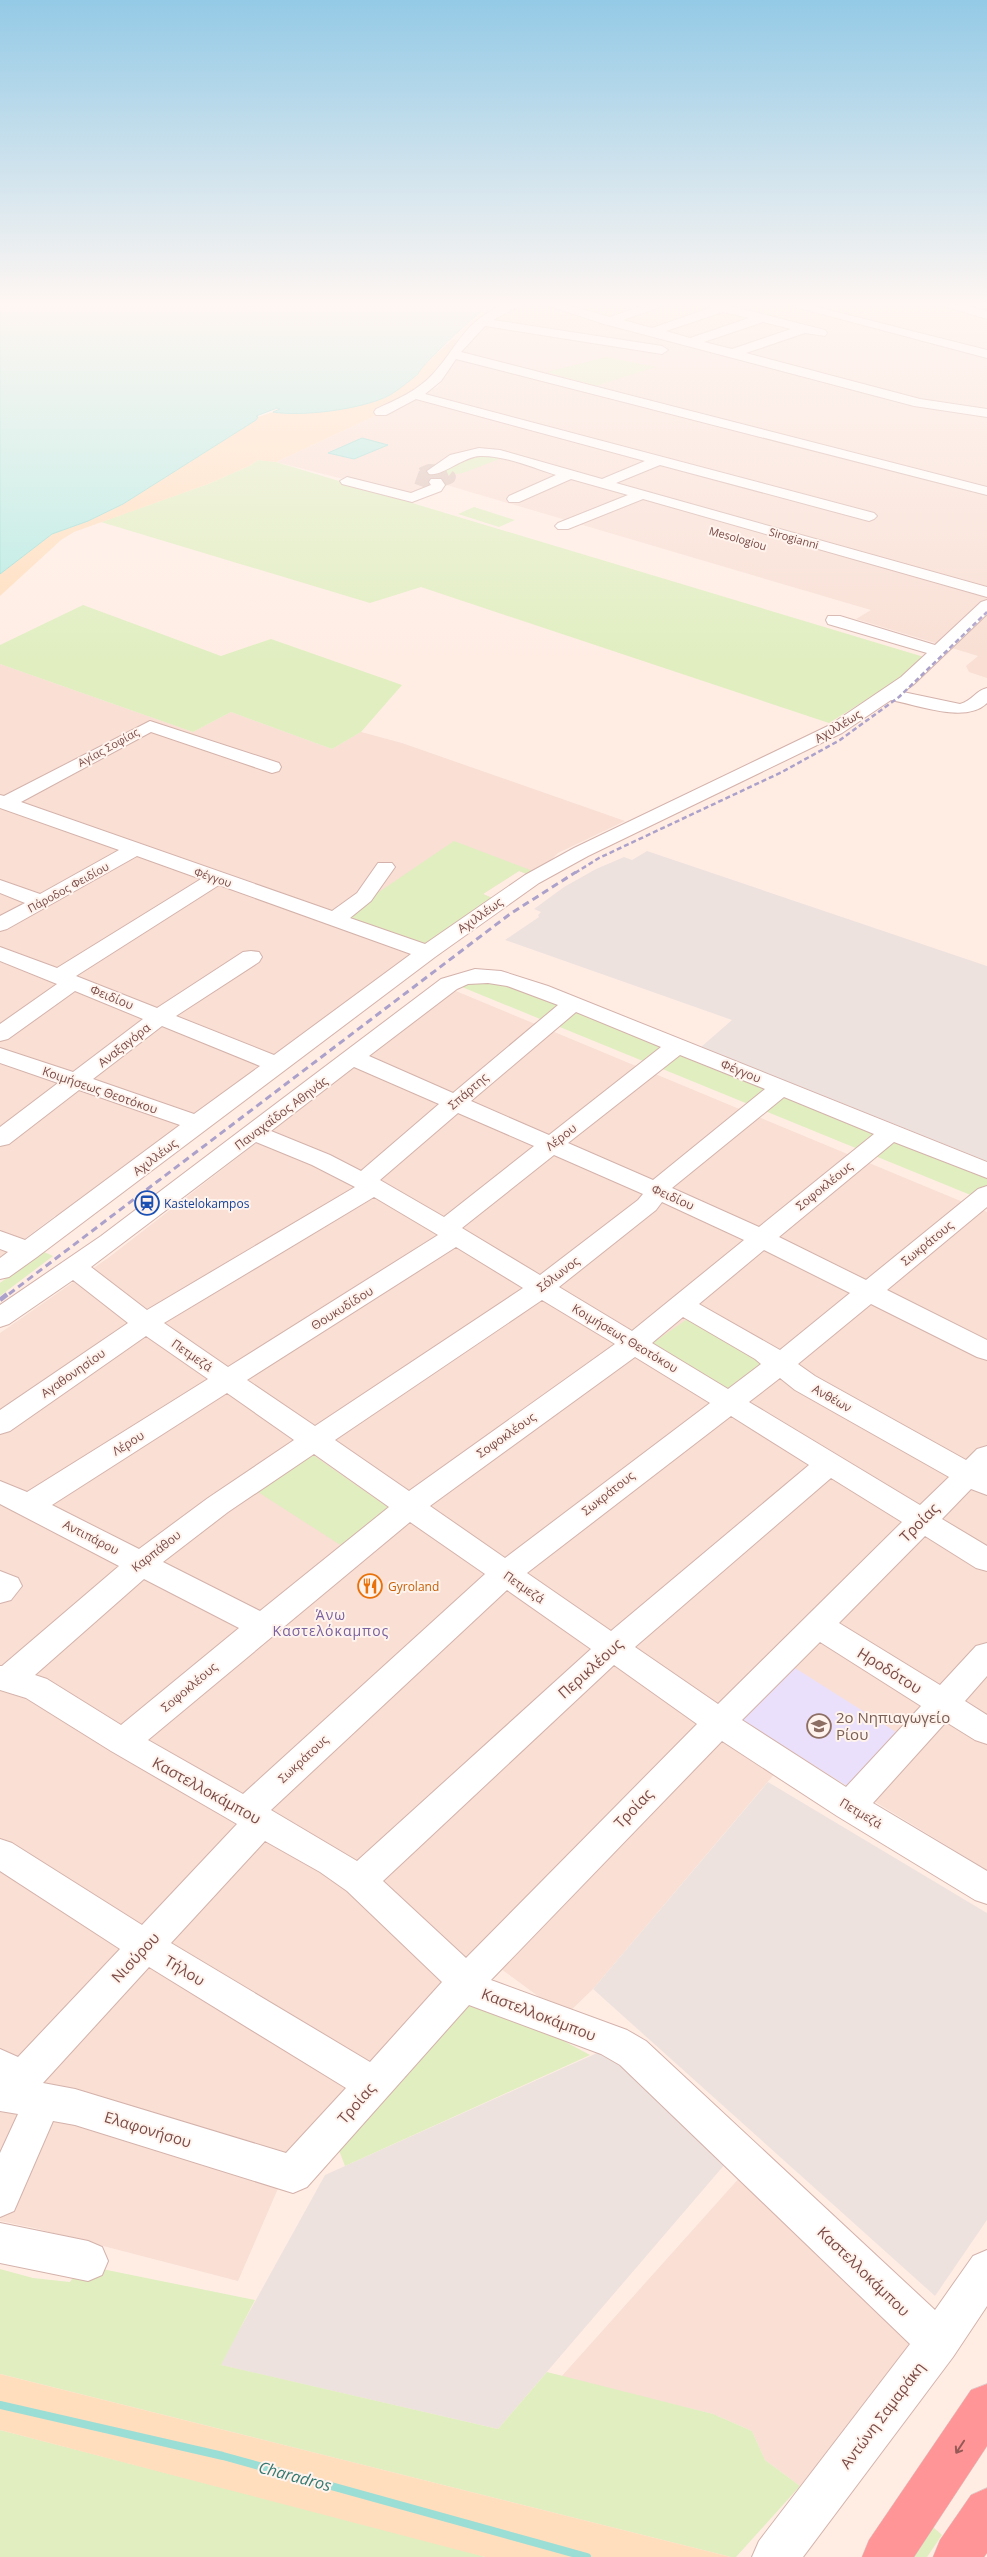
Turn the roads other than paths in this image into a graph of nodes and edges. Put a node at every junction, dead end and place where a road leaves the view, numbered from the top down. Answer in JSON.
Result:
{"nodes":[{"id":1,"x":518,"y":423,"type":"edge"},
{"id":2,"x":723,"y":423,"type":"edge"},
{"id":3,"x":507,"y":456,"type":"junction"},
{"id":4,"x":659,"y":460,"type":"junction"},
{"id":5,"x":482,"y":466,"type":"dead end"},
{"id":6,"x":568,"y":475,"type":"junction"},
{"id":7,"x":347,"y":480,"type":"dead end"},
{"id":8,"x":601,"y":484,"type":"junction"},
{"id":9,"x":987,"y":491,"type":"edge"},
{"id":10,"x":641,"y":495,"type":"junction"},
{"id":11,"x":514,"y":499,"type":"dead end"},
{"id":12,"x":617,"y":503,"type":"junction"},
{"id":13,"x":869,"y":516,"type":"dead end"},
{"id":14,"x":563,"y":526,"type":"dead end"},
{"id":15,"x":700,"y":527,"type":"dead end"},
{"id":16,"x":857,"y":556,"type":"junction"},
{"id":17,"x":838,"y":567,"type":"dead end"},
{"id":18,"x":987,"y":592,"type":"edge"},
{"id":19,"x":987,"y":605,"type":"edge"},
{"id":20,"x":834,"y":620,"type":"dead end"},
{"id":21,"x":938,"y":652,"type":"junction"},
{"id":22,"x":987,"y":693,"type":"edge"},
{"id":23,"x":889,"y":694,"type":"junction"},
{"id":24,"x":272,"y":767,"type":"dead end"},
{"id":25,"x":3,"y":802,"type":"edge"},
{"id":26,"x":136,"y":849,"type":"junction"},
{"id":27,"x":385,"y":867,"type":"dead end"},
{"id":28,"x":216,"y":878,"type":"junction"},
{"id":29,"x":0,"y":886,"type":"edge"},
{"id":30,"x":42,"y":902,"type":"junction"},
{"id":31,"x":334,"y":920,"type":"junction"},
{"id":32,"x":0,"y":925,"type":"edge"},
{"id":33,"x":427,"y":952,"type":"junction"},
{"id":34,"x":0,"y":953,"type":"edge"},
{"id":35,"x":251,"y":956,"type":"dead end"},
{"id":36,"x":493,"y":976,"type":"joint"},
{"id":37,"x":67,"y":979,"type":"junction"},
{"id":38,"x":574,"y":1003,"type":"junction"},
{"id":39,"x":161,"y":1016,"type":"junction"},
{"id":40,"x":0,"y":1034,"type":"edge"},
{"id":41,"x":678,"y":1045,"type":"junction"},
{"id":42,"x":0,"y":1055,"type":"edge"},
{"id":43,"x":353,"y":1058,"type":"junction"},
{"id":44,"x":278,"y":1065,"type":"junction"},
{"id":45,"x":76,"y":1082,"type":"junction"},
{"id":46,"x":782,"y":1088,"type":"junction"},
{"id":47,"x":455,"y":1102,"type":"junction"},
{"id":48,"x":199,"y":1124,"type":"junction"},
{"id":49,"x":891,"y":1132,"type":"junction"},
{"id":50,"x":254,"y":1133,"type":"junction"},
{"id":51,"x":0,"y":1140,"type":"edge"},
{"id":52,"x":553,"y":1144,"type":"junction"},
{"id":53,"x":987,"y":1171,"type":"edge"},
{"id":54,"x":369,"y":1184,"type":"junction"},
{"id":55,"x":658,"y":1191,"type":"junction"},
{"id":56,"x":984,"y":1201,"type":"edge"},
{"id":57,"x":450,"y":1232,"type":"junction"},
{"id":58,"x":760,"y":1237,"type":"junction"},
{"id":59,"x":0,"y":1239,"type":"edge"},
{"id":60,"x":28,"y":1250,"type":"junction"},
{"id":61,"x":74,"y":1267,"type":"junction"},
{"id":62,"x":0,"y":1271,"type":"edge"},
{"id":63,"x":540,"y":1288,"type":"junction"},
{"id":64,"x":869,"y":1291,"type":"junction"},
{"id":65,"x":680,"y":1304,"type":"junction"},
{"id":66,"x":0,"y":1318,"type":"edge"},
{"id":67,"x":146,"y":1323,"type":"junction"},
{"id":68,"x":635,"y":1343,"type":"junction"},
{"id":69,"x":987,"y":1351,"type":"edge"},
{"id":70,"x":779,"y":1364,"type":"junction"},
{"id":71,"x":228,"y":1380,"type":"junction"},
{"id":72,"x":729,"y":1400,"type":"junction"},
{"id":73,"x":0,"y":1424,"type":"edge"},
{"id":74,"x":316,"y":1441,"type":"junction"},
{"id":75,"x":829,"y":1464,"type":"junction"},
{"id":76,"x":981,"y":1472,"type":"edge"},
{"id":77,"x":0,"y":1491,"type":"edge"},
{"id":78,"x":414,"y":1502,"type":"junction"},
{"id":79,"x":29,"y":1505,"type":"junction"},
{"id":80,"x":922,"y":1519,"type":"junction"},
{"id":81,"x":987,"y":1560,"type":"edge"},
{"id":82,"x":140,"y":1562,"type":"junction"},
{"id":83,"x":505,"y":1574,"type":"junction"},
{"id":84,"x":0,"y":1582,"type":"edge"},
{"id":85,"x":0,"y":1592,"type":"edge"},
{"id":86,"x":818,"y":1625,"type":"junction"},
{"id":87,"x":262,"y":1626,"type":"junction"},
{"id":88,"x":612,"y":1648,"type":"junction"},
{"id":89,"x":987,"y":1656,"type":"edge"},
{"id":90,"x":5,"y":1679,"type":"edge"},
{"id":91,"x":942,"y":1703,"type":"junction"},
{"id":92,"x":719,"y":1722,"type":"junction"},
{"id":93,"x":987,"y":1731,"type":"edge"},
{"id":94,"x":123,"y":1742,"type":"junction"},
{"id":95,"x":849,"y":1806,"type":"junction"},
{"id":96,"x":254,"y":1816,"type":"junction"},
{"id":97,"x":0,"y":1852,"type":"edge"},
{"id":98,"x":359,"y":1882,"type":"junction"},
{"id":99,"x":987,"y":1889,"type":"edge"},
{"id":100,"x":145,"y":1946,"type":"junction"},
{"id":101,"x":465,"y":1983,"type":"junction"},
{"id":102,"x":373,"y":2084,"type":"junction"},
{"id":103,"x":14,"y":2087,"type":"edge"},
{"id":104,"x":293,"y":2174,"type":"joint"},
{"id":105,"x":0,"y":2198,"type":"edge"},
{"id":106,"x":0,"y":2242,"type":"edge"},
{"id":107,"x":88,"y":2261,"type":"dead end"},
{"id":108,"x":987,"y":2270,"type":"edge"},
{"id":109,"x":938,"y":2342,"type":"junction"},
{"id":110,"x":987,"y":2406,"type":"edge"},
{"id":111,"x":987,"y":2511,"type":"edge"},
{"id":112,"x":959,"y":2554,"type":"edge"},
{"id":113,"x":775,"y":2557,"type":"edge"},
{"id":114,"x":886,"y":2557,"type":"edge"}],
"edges":[{"from":1,"to":4,"type":"street"},
{"from":2,"to":9,"type":"street"},
{"from":3,"to":5,"type":"street"},
{"from":3,"to":6,"type":"street","name":"Sirogianni"},
{"from":3,"to":7,"type":"street","name":"Sirogianni"},
{"from":4,"to":8,"type":"street"},
{"from":4,"to":13,"type":"street"},
{"from":6,"to":8,"type":"street","name":"Sirogianni"},
{"from":6,"to":11,"type":"street"},
{"from":8,"to":10,"type":"street","name":"Sirogianni"},
{"from":10,"to":12,"type":"street"},
{"from":10,"to":16,"type":"street","name":"Sirogianni"},
{"from":12,"to":14,"type":"street"},
{"from":12,"to":15,"type":"street","name":"Mesologiou"},
{"from":16,"to":17,"type":"street"},
{"from":16,"to":18,"type":"street","name":"Sirogianni"},
{"from":19,"to":21,"type":"street","name":"Αχιλλέως"},
{"from":20,"to":21,"type":"street"},
{"from":21,"to":23,"type":"street","name":"Αχιλλέως"},
{"from":22,"to":23,"type":"street"},
{"from":23,"to":33,"type":"street","name":"Αχιλλέως"},
{"from":24,"to":25,"type":"street","name":"Αγίας Σοφίας"},
{"from":25,"to":26,"type":"street","name":"Φέγγου"},
{"from":26,"to":28,"type":"street","name":"Φέγγου"},
{"from":26,"to":30,"type":"street","name":"Πάροδος Φειδίου"},
{"from":27,"to":31,"type":"street"},
{"from":28,"to":31,"type":"street","name":"Φέγγου"},
{"from":28,"to":37,"type":"street"},
{"from":29,"to":30,"type":"street"},
{"from":30,"to":32,"type":"street","name":"Πάροδος Φειδίου"},
{"from":31,"to":33,"type":"street","name":"Φέγγου"},
{"from":33,"to":44,"type":"street","name":"Αχιλλέως"},
{"from":34,"to":37,"type":"street","name":"Φειδίου"},
{"from":35,"to":39,"type":"street","name":"Αναξαγόρα"},
{"from":36,"to":38,"type":"street","name":"Φέγγου"},
{"from":36,"to":43,"type":"street","name":"Παναχαΐδος Αθηνάς"},
{"from":37,"to":39,"type":"street","name":"Φειδίου"},
{"from":37,"to":40,"type":"street"},
{"from":38,"to":41,"type":"street","name":"Φέγγου"},
{"from":38,"to":47,"type":"street","name":"Σπάρτης"},
{"from":39,"to":44,"type":"street","name":"Φειδίου"},
{"from":39,"to":45,"type":"street","name":"Αναξαγόρα"},
{"from":41,"to":46,"type":"street","name":"Φέγγου"},
{"from":41,"to":52,"type":"street","name":"Λέρου"},
{"from":42,"to":45,"type":"street","name":"Κοιμήσεως Θεοτόκου"},
{"from":43,"to":47,"type":"street","name":"Φειδίου"},
{"from":43,"to":50,"type":"street","name":"Παναχαΐδος Αθηνάς"},
{"from":44,"to":48,"type":"street","name":"Αχιλλέως"},
{"from":45,"to":48,"type":"street","name":"Κοιμήσεως Θεοτόκου"},
{"from":45,"to":51,"type":"street","name":"Αναξαγόρα"},
{"from":46,"to":49,"type":"street","name":"Φέγγου"},
{"from":46,"to":55,"type":"street","name":"Σόλωνος"},
{"from":47,"to":52,"type":"street","name":"Φειδίου"},
{"from":47,"to":54,"type":"street","name":"Σπάρτης"},
{"from":48,"to":60,"type":"street","name":"Αχιλλέως"},
{"from":49,"to":53,"type":"street","name":"Φέγγου"},
{"from":49,"to":58,"type":"street","name":"Σοφοκλέους"},
{"from":50,"to":54,"type":"street","name":"Κοιμήσεως Θεοτόκου"},
{"from":50,"to":61,"type":"street","name":"Παναχαΐδος Αθηνάς"},
{"from":52,"to":55,"type":"street","name":"Φειδίου"},
{"from":52,"to":57,"type":"street","name":"Λέρου"},
{"from":54,"to":57,"type":"street","name":"Κοιμήσεως Θεοτόκου"},
{"from":54,"to":67,"type":"street","name":"Σπάρτης"},
{"from":55,"to":58,"type":"street","name":"Φειδίου"},
{"from":55,"to":63,"type":"street","name":"Σόλωνος"},
{"from":56,"to":64,"type":"street","name":"Σωκράτους"},
{"from":57,"to":63,"type":"street","name":"Κοιμήσεως Θεοτόκου"},
{"from":57,"to":71,"type":"street","name":"Θουκυδίδου"},
{"from":58,"to":64,"type":"street","name":"Φειδίου"},
{"from":58,"to":65,"type":"street","name":"Σοφοκλέους"},
{"from":59,"to":60,"type":"street"},
{"from":60,"to":62,"type":"street","name":"Αχιλλέως"},
{"from":61,"to":66,"type":"street","name":"Παναχαΐδος Αθηνάς"},
{"from":61,"to":67,"type":"street","name":"Πετμεζά"},
{"from":63,"to":68,"type":"street","name":"Κοιμήσεως Θεοτόκου"},
{"from":63,"to":74,"type":"street","name":"Σόλωνος"},
{"from":64,"to":69,"type":"street","name":"Φειδίου"},
{"from":64,"to":70,"type":"street","name":"Σωκράτους"},
{"from":65,"to":68,"type":"street","name":"Σοφοκλέους"},
{"from":65,"to":70,"type":"street","name":"Ανθέων"},
{"from":67,"to":71,"type":"street","name":"Πετμεζά"},
{"from":67,"to":73,"type":"street","name":"Αγαθονησίου"},
{"from":68,"to":72,"type":"street","name":"Κοιμήσεως Θεοτόκου"},
{"from":68,"to":78,"type":"street","name":"Σοφοκλέους"},
{"from":70,"to":72,"type":"street","name":"Σωκράτους"},
{"from":70,"to":76,"type":"street","name":"Ανθέων"},
{"from":71,"to":74,"type":"street","name":"Πετμεζά"},
{"from":71,"to":79,"type":"street","name":"Λέρου"},
{"from":72,"to":75,"type":"street","name":"Κοιμήσεως Θεοτόκου"},
{"from":72,"to":83,"type":"street","name":"Σωκράτους"},
{"from":74,"to":78,"type":"street","name":"Πετμεζά"},
{"from":74,"to":82,"type":"street","name":"Καρπάθου"},
{"from":75,"to":80,"type":"street","name":"Κοιμήσεως Θεοτόκου"},
{"from":75,"to":88,"type":"street","name":"Περικλέους"},
{"from":76,"to":80,"type":"street","name":"Τροίας"},
{"from":77,"to":79,"type":"street","name":"Αντιπάρου"},
{"from":78,"to":83,"type":"street","name":"Πετμεζά"},
{"from":78,"to":87,"type":"street","name":"Σοφοκλέους"},
{"from":79,"to":82,"type":"street","name":"Αντιπάρου"},
{"from":80,"to":81,"type":"street","name":"Κοιμήσεως Θεοτόκου"},
{"from":80,"to":86,"type":"street","name":"Τροίας"},
{"from":82,"to":87,"type":"street","name":"Αντιπάρου"},
{"from":82,"to":90,"type":"street","name":"Καρπάθου"},
{"from":83,"to":88,"type":"street","name":"Πετμεζά"},
{"from":83,"to":96,"type":"street","name":"Σωκράτους"},
{"from":84,"to":85,"type":"street"},
{"from":86,"to":91,"type":"street","name":"Ηροδότου"},
{"from":86,"to":92,"type":"street","name":"Τροίας"},
{"from":87,"to":94,"type":"street","name":"Σοφοκλέους"},
{"from":88,"to":92,"type":"street","name":"Πετμεζά"},
{"from":88,"to":98,"type":"street","name":"Περικλέους"},
{"from":89,"to":91,"type":"street"},
{"from":90,"to":94,"type":"street","name":"Καστελλοκάμπου"},
{"from":91,"to":93,"type":"street","name":"Ηροδότου"},
{"from":91,"to":95,"type":"street"},
{"from":92,"to":95,"type":"street","name":"Πετμεζά"},
{"from":92,"to":101,"type":"street","name":"Τροίας"},
{"from":94,"to":96,"type":"street","name":"Καστελλοκάμπου"},
{"from":95,"to":99,"type":"street","name":"Πετμεζά"},
{"from":96,"to":98,"type":"street","name":"Καστελλοκάμπου"},
{"from":96,"to":100,"type":"street","name":"Νισύρου"},
{"from":97,"to":100,"type":"street","name":"Τήλου"},
{"from":98,"to":101,"type":"street","name":"Καστελλοκάμπου"},
{"from":100,"to":102,"type":"street","name":"Τήλου"},
{"from":100,"to":103,"type":"street","name":"Νισύρου"},
{"from":101,"to":102,"type":"street","name":"Τροίας"},
{"from":101,"to":109,"type":"street","name":"Καστελλοκάμπου"},
{"from":102,"to":104,"type":"street","name":"Τροίας"},
{"from":103,"to":104,"type":"street","name":"Ελαφονήσου"},
{"from":103,"to":105,"type":"street","name":"Νισύρου"},
{"from":106,"to":107,"type":"street"},
{"from":108,"to":109,"type":"street","name":"Αντώνη Σαμαράκη"},
{"from":109,"to":113,"type":"street","name":"Αντώνη Σαμαράκη"},
{"from":110,"to":114,"type":"highway","one_way":true},
{"from":111,"to":112,"type":"highway"}]}
